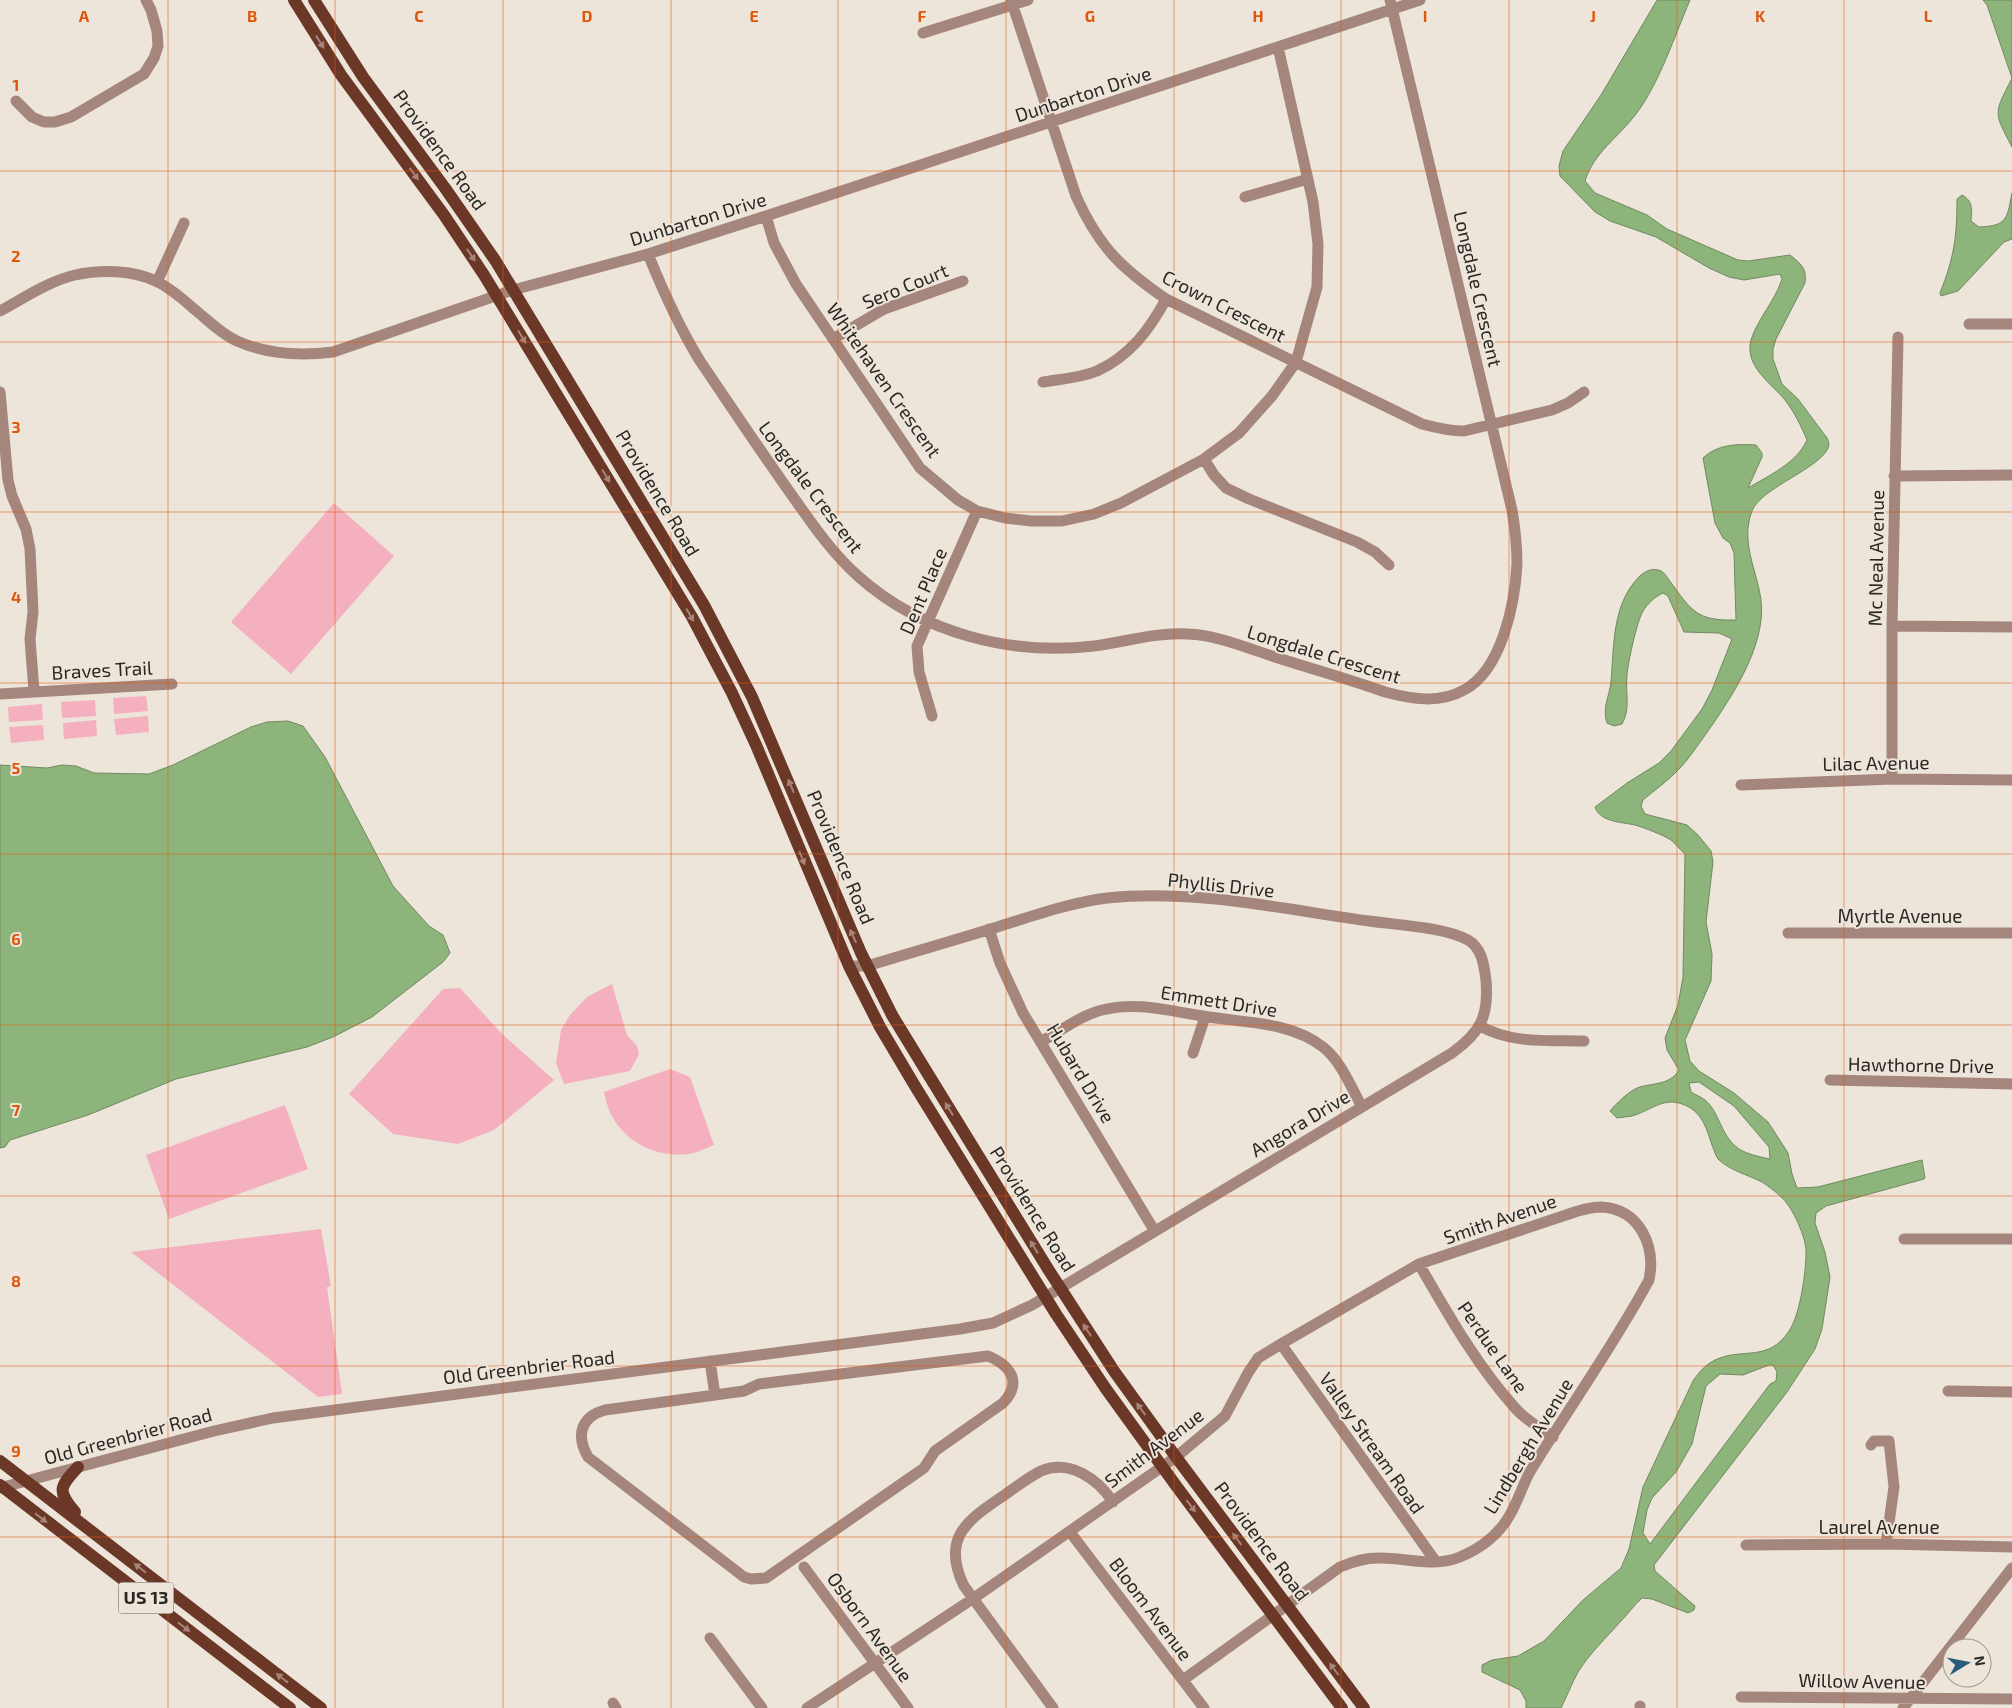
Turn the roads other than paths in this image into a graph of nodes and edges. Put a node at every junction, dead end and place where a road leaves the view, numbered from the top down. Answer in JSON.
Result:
{"nodes":[{"id":1,"x":146,"y":0,"type":"edge"},
{"id":2,"x":294,"y":0,"type":"edge"},
{"id":3,"x":314,"y":0,"type":"edge"},
{"id":4,"x":1028,"y":0,"type":"edge"},
{"id":5,"x":1420,"y":0,"type":"edge"},
{"id":6,"x":1012,"y":2,"type":"edge"},
{"id":7,"x":1391,"y":4,"type":"edge"},
{"id":8,"x":923,"y":33,"type":"dead end"},
{"id":9,"x":1278,"y":47,"type":"junction"},
{"id":10,"x":16,"y":101,"type":"dead end"},
{"id":11,"x":1052,"y":123,"type":"junction"},
{"id":12,"x":1308,"y":179,"type":"junction"},
{"id":13,"x":1245,"y":197,"type":"dead end"},
{"id":14,"x":766,"y":216,"type":"junction"},
{"id":15,"x":184,"y":223,"type":"dead end"},
{"id":16,"x":648,"y":254,"type":"junction"},
{"id":17,"x":157,"y":282,"type":"junction"},
{"id":18,"x":963,"y":282,"type":"dead end"},
{"id":19,"x":513,"y":290,"type":"junction"},
{"id":20,"x":496,"y":295,"type":"junction"},
{"id":21,"x":1166,"y":299,"type":"junction"},
{"id":22,"x":0,"y":311,"type":"edge"},
{"id":23,"x":1969,"y":324,"type":"dead end"},
{"id":24,"x":2012,"y":324,"type":"edge"},
{"id":25,"x":1898,"y":337,"type":"dead end"},
{"id":26,"x":834,"y":339,"type":"junction"},
{"id":27,"x":1296,"y":362,"type":"junction"},
{"id":28,"x":1043,"y":382,"type":"dead end"},
{"id":29,"x":0,"y":392,"type":"edge"},
{"id":30,"x":1584,"y":392,"type":"dead end"},
{"id":31,"x":1492,"y":424,"type":"junction"},
{"id":32,"x":1204,"y":459,"type":"junction"},
{"id":33,"x":2012,"y":475,"type":"edge"},
{"id":34,"x":1894,"y":476,"type":"junction"},
{"id":35,"x":977,"y":511,"type":"junction"},
{"id":36,"x":1390,"y":565,"type":"dead end"},
{"id":37,"x":928,"y":622,"type":"junction"},
{"id":38,"x":1892,"y":626,"type":"junction"},
{"id":39,"x":2012,"y":627,"type":"edge"},
{"id":40,"x":172,"y":684,"type":"dead end"},
{"id":41,"x":34,"y":692,"type":"junction"},
{"id":42,"x":0,"y":694,"type":"edge"},
{"id":43,"x":932,"y":716,"type":"dead end"},
{"id":44,"x":1892,"y":779,"type":"junction"},
{"id":45,"x":2012,"y":780,"type":"edge"},
{"id":46,"x":1741,"y":784,"type":"dead end"},
{"id":47,"x":989,"y":929,"type":"junction"},
{"id":48,"x":1788,"y":933,"type":"dead end"},
{"id":49,"x":2012,"y":933,"type":"edge"},
{"id":50,"x":1474,"y":945,"type":"joint"},
{"id":51,"x":849,"y":966,"type":"junction"},
{"id":52,"x":867,"y":966,"type":"junction"},
{"id":53,"x":1205,"y":1017,"type":"junction"},
{"id":54,"x":1480,"y":1026,"type":"junction"},
{"id":55,"x":1584,"y":1041,"type":"dead end"},
{"id":56,"x":1042,"y":1042,"type":"junction"},
{"id":57,"x":1193,"y":1052,"type":"dead end"},
{"id":58,"x":1830,"y":1080,"type":"dead end"},
{"id":59,"x":2012,"y":1084,"type":"edge"},
{"id":60,"x":1362,"y":1107,"type":"junction"},
{"id":61,"x":1633,"y":1220,"type":"joint"},
{"id":62,"x":1154,"y":1230,"type":"junction"},
{"id":63,"x":1904,"y":1239,"type":"dead end"},
{"id":64,"x":2012,"y":1240,"type":"edge"},
{"id":65,"x":1419,"y":1264,"type":"junction"},
{"id":66,"x":1060,"y":1288,"type":"junction"},
{"id":67,"x":1046,"y":1297,"type":"junction"},
{"id":68,"x":1281,"y":1344,"type":"junction"},
{"id":69,"x":710,"y":1361,"type":"junction"},
{"id":70,"x":1948,"y":1391,"type":"dead end"},
{"id":71,"x":2012,"y":1392,"type":"edge"},
{"id":72,"x":714,"y":1395,"type":"junction"},
{"id":73,"x":1553,"y":1437,"type":"junction"},
{"id":74,"x":1871,"y":1444,"type":"dead end"},
{"id":75,"x":1176,"y":1457,"type":"junction"},
{"id":76,"x":0,"y":1461,"type":"edge"},
{"id":77,"x":1162,"y":1467,"type":"junction"},
{"id":78,"x":78,"y":1468,"type":"junction"},
{"id":79,"x":27,"y":1481,"type":"junction"},
{"id":80,"x":1,"y":1487,"type":"edge"},
{"id":81,"x":1113,"y":1502,"type":"junction"},
{"id":82,"x":81,"y":1523,"type":"junction"},
{"id":83,"x":1070,"y":1532,"type":"junction"},
{"id":84,"x":1886,"y":1544,"type":"junction"},
{"id":85,"x":1746,"y":1545,"type":"dead end"},
{"id":86,"x":2012,"y":1546,"type":"edge"},
{"id":87,"x":1436,"y":1562,"type":"junction"},
{"id":88,"x":804,"y":1567,"type":"dead end"},
{"id":89,"x":2012,"y":1568,"type":"edge"},
{"id":90,"x":974,"y":1598,"type":"junction"},
{"id":91,"x":1287,"y":1606,"type":"junction"},
{"id":92,"x":1273,"y":1616,"type":"junction"},
{"id":93,"x":710,"y":1638,"type":"dead end"},
{"id":94,"x":875,"y":1664,"type":"junction"},
{"id":95,"x":1184,"y":1680,"type":"junction"},
{"id":96,"x":1741,"y":1697,"type":"dead end"},
{"id":97,"x":2012,"y":1699,"type":"edge"},
{"id":98,"x":1906,"y":1704,"type":"edge"},
{"id":99,"x":290,"y":1708,"type":"edge"},
{"id":100,"x":321,"y":1708,"type":"edge"},
{"id":101,"x":762,"y":1708,"type":"edge"},
{"id":102,"x":806,"y":1708,"type":"edge"},
{"id":103,"x":908,"y":1708,"type":"edge"},
{"id":104,"x":1053,"y":1708,"type":"edge"},
{"id":105,"x":1204,"y":1708,"type":"edge"},
{"id":106,"x":1342,"y":1708,"type":"edge"},
{"id":107,"x":1364,"y":1708,"type":"edge"}],
"edges":[{"from":1,"to":10,"type":"street"},
{"from":2,"to":20,"type":"main road","name":"Providence Road","one_way":true},
{"from":3,"to":19,"type":"main road","name":"Providence Road"},
{"from":4,"to":6,"type":"street"},
{"from":5,"to":7,"type":"street","name":"Dunbarton Drive"},
{"from":6,"to":8,"type":"street"},
{"from":6,"to":11,"type":"street","name":"Crown Crescent"},
{"from":7,"to":9,"type":"street","name":"Dunbarton Drive"},
{"from":7,"to":31,"type":"street","name":"Longdale Crescent"},
{"from":9,"to":11,"type":"street","name":"Dunbarton Drive"},
{"from":9,"to":12,"type":"street","name":"Whitehaven Crescent"},
{"from":11,"to":14,"type":"street","name":"Dunbarton Drive"},
{"from":11,"to":21,"type":"street","name":"Crown Crescent"},
{"from":12,"to":13,"type":"street"},
{"from":12,"to":27,"type":"street","name":"Whitehaven Crescent"},
{"from":14,"to":16,"type":"street","name":"Dunbarton Drive"},
{"from":14,"to":26,"type":"street","name":"Whitehaven Crescent"},
{"from":15,"to":17,"type":"street"},
{"from":16,"to":19,"type":"street","name":"Dunbarton Drive"},
{"from":16,"to":37,"type":"street","name":"Longdale Crescent"},
{"from":17,"to":20,"type":"street","name":"Dunbarton Drive"},
{"from":17,"to":22,"type":"street","name":"Dunbarton Drive"},
{"from":18,"to":26,"type":"street","name":"Sero Court"},
{"from":19,"to":20,"type":"street","name":"Dunbarton Drive"},
{"from":52,"to":19,"type":"main road","name":"Providence Road","one_way":true},
{"from":20,"to":51,"type":"main road","name":"Providence Road","one_way":true},
{"from":21,"to":27,"type":"street","name":"Crown Crescent"},
{"from":21,"to":28,"type":"street"},
{"from":23,"to":24,"type":"street"},
{"from":25,"to":34,"type":"street","name":"Mc Neal Avenue"},
{"from":26,"to":35,"type":"street","name":"Whitehaven Crescent"},
{"from":27,"to":31,"type":"street","name":"Crown Crescent"},
{"from":27,"to":32,"type":"street","name":"Whitehaven Crescent"},
{"from":29,"to":41,"type":"street","name":"Braves Trail"},
{"from":30,"to":31,"type":"street","name":"Crown Crescent"},
{"from":31,"to":37,"type":"street","name":"Longdale Crescent"},
{"from":32,"to":35,"type":"street","name":"Whitehaven Crescent"},
{"from":32,"to":36,"type":"street"},
{"from":33,"to":34,"type":"street"},
{"from":34,"to":38,"type":"street","name":"Mc Neal Avenue"},
{"from":35,"to":37,"type":"street","name":"Dent Place"},
{"from":37,"to":43,"type":"street","name":"Dent Place"},
{"from":38,"to":39,"type":"street"},
{"from":38,"to":44,"type":"street","name":"Mc Neal Avenue"},
{"from":40,"to":41,"type":"street","name":"Braves Trail"},
{"from":41,"to":42,"type":"street","name":"Braves Trail"},
{"from":44,"to":45,"type":"street","name":"Lilac Avenue"},
{"from":44,"to":46,"type":"street","name":"Lilac Avenue"},
{"from":47,"to":50,"type":"street","name":"Phyllis Drive"},
{"from":47,"to":52,"type":"street","name":"Phyllis Drive"},
{"from":47,"to":56,"type":"street","name":"Hubard Drive"},
{"from":48,"to":49,"type":"street","name":"Myrtle Avenue"},
{"from":50,"to":54,"type":"street","name":"Angora Drive"},
{"from":51,"to":52,"type":"street","name":"Phyllis Drive"},
{"from":51,"to":67,"type":"main road","name":"Providence Road"},
{"from":66,"to":52,"type":"main road","name":"Providence Road","one_way":true},
{"from":53,"to":56,"type":"street","name":"Emmett Drive"},
{"from":53,"to":57,"type":"street"},
{"from":53,"to":60,"type":"street","name":"Emmett Drive"},
{"from":54,"to":55,"type":"street"},
{"from":54,"to":60,"type":"street","name":"Angora Drive"},
{"from":56,"to":62,"type":"street","name":"Hubard Drive"},
{"from":58,"to":59,"type":"street","name":"Hawthorne Drive"},
{"from":60,"to":62,"type":"street","name":"Angora Drive"},
{"from":61,"to":65,"type":"street","name":"Smith Avenue"},
{"from":61,"to":73,"type":"street","name":"Lindbergh Avenue"},
{"from":62,"to":66,"type":"street","name":"Angora Drive"},
{"from":63,"to":64,"type":"street"},
{"from":65,"to":68,"type":"street","name":"Smith Avenue"},
{"from":65,"to":73,"type":"street","name":"Perdue Lane"},
{"from":66,"to":67,"type":"street","name":"Old Greenbrier Road"},
{"from":75,"to":66,"type":"main road","name":"Providence Road","one_way":true},
{"from":67,"to":69,"type":"street","name":"Old Greenbrier Road"},
{"from":67,"to":77,"type":"main road","name":"Providence Road"},
{"from":68,"to":75,"type":"street","name":"Smith Avenue"},
{"from":68,"to":87,"type":"street","name":"Valley Stream Road"},
{"from":69,"to":72,"type":"street"},
{"from":69,"to":78,"type":"street","name":"Old Greenbrier Road"},
{"from":70,"to":71,"type":"street"},
{"from":72,"to":72,"type":"street"},
{"from":73,"to":87,"type":"street","name":"Lindbergh Avenue"},
{"from":74,"to":84,"type":"street"},
{"from":75,"to":77,"type":"street","name":"Smith Avenue"},
{"from":91,"to":75,"type":"main road","name":"Providence Road","one_way":true},
{"from":76,"to":79,"type":"main road","number":"US 13"},
{"from":77,"to":81,"type":"street","name":"Smith Avenue"},
{"from":77,"to":92,"type":"main road","name":"Providence Road","one_way":true},
{"from":78,"to":79,"type":"street","name":"Old Greenbrier Road"},
{"from":78,"to":82,"type":"main road"},
{"from":79,"to":80,"type":"street","name":"Old Greenbrier Road"},
{"from":79,"to":82,"type":"main road","number":"US 13"},
{"from":80,"to":99,"type":"main road","number":"US 13","one_way":true},
{"from":81,"to":83,"type":"street","name":"Smith Avenue"},
{"from":81,"to":90,"type":"street"},
{"from":100,"to":82,"type":"main road","number":"US 13","one_way":true},
{"from":83,"to":90,"type":"street","name":"Smith Avenue"},
{"from":83,"to":95,"type":"street","name":"Bloom Avenue"},
{"from":84,"to":85,"type":"street","name":"Laurel Avenue"},
{"from":84,"to":86,"type":"street","name":"Laurel Avenue"},
{"from":87,"to":91,"type":"street","name":"Lindbergh Avenue"},
{"from":88,"to":94,"type":"street","name":"Osborn Avenue"},
{"from":89,"to":98,"type":"street"},
{"from":90,"to":94,"type":"street","name":"Smith Avenue"},
{"from":90,"to":104,"type":"street"},
{"from":91,"to":92,"type":"street","name":"Lindbergh Avenue"},
{"from":107,"to":91,"type":"main road","name":"Providence Road","one_way":true},
{"from":92,"to":95,"type":"street","name":"Lindbergh Avenue"},
{"from":92,"to":106,"type":"main road","name":"Providence Road"},
{"from":93,"to":101,"type":"street"},
{"from":94,"to":102,"type":"street","name":"Smith Avenue"},
{"from":94,"to":103,"type":"street","name":"Osborn Avenue"},
{"from":95,"to":105,"type":"street","name":"Bloom Avenue"},
{"from":96,"to":98,"type":"street","name":"Willow Avenue"},
{"from":97,"to":98,"type":"street","name":"Willow Avenue"}]}
